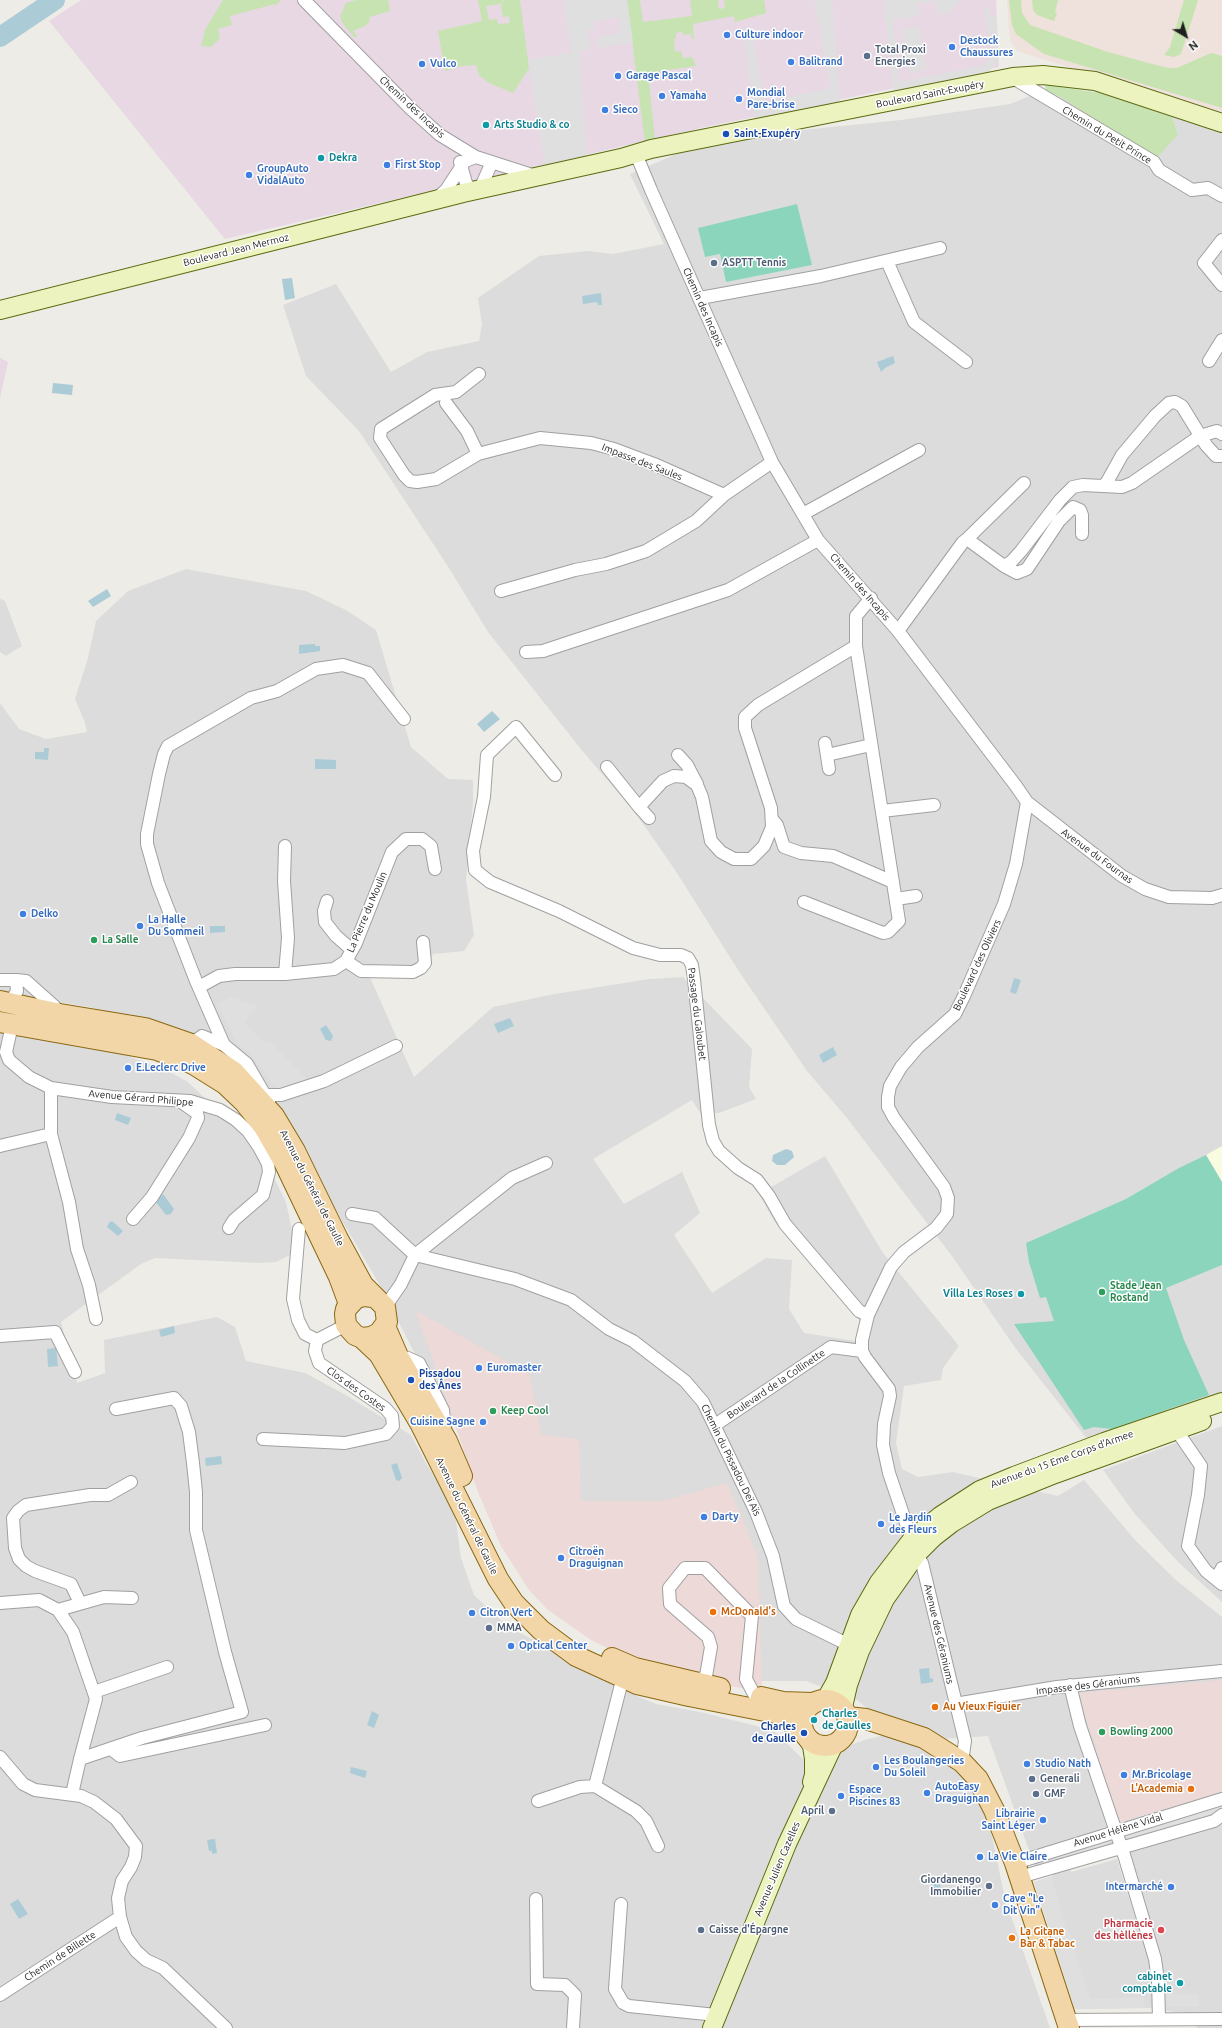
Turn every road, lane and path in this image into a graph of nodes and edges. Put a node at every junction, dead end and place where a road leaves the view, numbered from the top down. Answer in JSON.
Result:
{"nodes":[{"id":1,"x":304,"y":0,"type":"edge"},
{"id":2,"x":1012,"y":77,"type":"junction"},
{"id":3,"x":1222,"y":123,"type":"edge"},
{"id":4,"x":458,"y":147,"type":"junction"},
{"id":5,"x":636,"y":154,"type":"junction"},
{"id":6,"x":476,"y":157,"type":"junction"},
{"id":7,"x":492,"y":162,"type":"junction"},
{"id":8,"x":460,"y":168,"type":"junction"},
{"id":9,"x":535,"y":176,"type":"junction"},
{"id":10,"x":476,"y":190,"type":"junction"},
{"id":11,"x":1222,"y":196,"type":"edge"},
{"id":12,"x":436,"y":200,"type":"junction"},
{"id":13,"x":1222,"y":240,"type":"edge"},
{"id":14,"x":940,"y":248,"type":"dead end"},
{"id":15,"x":887,"y":261,"type":"junction"},
{"id":16,"x":1222,"y":285,"type":"edge"},
{"id":17,"x":700,"y":298,"type":"junction"},
{"id":18,"x":0,"y":310,"type":"edge"},
{"id":19,"x":1222,"y":340,"type":"edge"},
{"id":20,"x":1209,"y":361,"type":"dead end"},
{"id":21,"x":966,"y":362,"type":"dead end"},
{"id":22,"x":479,"y":374,"type":"dead end"},
{"id":23,"x":446,"y":403,"type":"dead end"},
{"id":24,"x":1222,"y":434,"type":"edge"},
{"id":25,"x":1200,"y":436,"type":"junction"},
{"id":26,"x":919,"y":450,"type":"dead end"},
{"id":27,"x":478,"y":454,"type":"junction"},
{"id":28,"x":1222,"y":456,"type":"edge"},
{"id":29,"x":772,"y":462,"type":"junction"},
{"id":30,"x":1024,"y":483,"type":"dead end"},
{"id":31,"x":1103,"y":486,"type":"junction"},
{"id":32,"x":724,"y":495,"type":"junction"},
{"id":33,"x":803,"y":514,"type":"junction"},
{"id":34,"x":1082,"y":534,"type":"dead end"},
{"id":35,"x":967,"y":539,"type":"junction"},
{"id":36,"x":818,"y":540,"type":"junction"},
{"id":37,"x":1004,"y":566,"type":"junction"},
{"id":38,"x":501,"y":591,"type":"dead end"},
{"id":39,"x":871,"y":598,"type":"junction"},
{"id":40,"x":898,"y":631,"type":"junction"},
{"id":41,"x":856,"y":646,"type":"junction"},
{"id":42,"x":526,"y":652,"type":"dead end"},
{"id":43,"x":404,"y":719,"type":"dead end"},
{"id":44,"x":825,"y":743,"type":"dead end"},
{"id":45,"x":871,"y":745,"type":"junction"},
{"id":46,"x":678,"y":755,"type":"dead end"},
{"id":47,"x":827,"y":755,"type":"junction"},
{"id":48,"x":607,"y":767,"type":"dead end"},
{"id":49,"x":829,"y":768,"type":"dead end"},
{"id":50,"x":555,"y":775,"type":"dead end"},
{"id":51,"x":697,"y":785,"type":"junction"},
{"id":52,"x":1027,"y":802,"type":"junction"},
{"id":53,"x":934,"y":805,"type":"dead end"},
{"id":54,"x":639,"y":807,"type":"junction"},
{"id":55,"x":882,"y":811,"type":"junction"},
{"id":56,"x":649,"y":818,"type":"dead end"},
{"id":57,"x":772,"y":818,"type":"junction"},
{"id":58,"x":285,"y":846,"type":"dead end"},
{"id":59,"x":435,"y":869,"type":"dead end"},
{"id":60,"x":893,"y":882,"type":"junction"},
{"id":61,"x":1222,"y":895,"type":"edge"},
{"id":62,"x":916,"y":896,"type":"dead end"},
{"id":63,"x":896,"y":899,"type":"junction"},
{"id":64,"x":328,"y":901,"type":"dead end"},
{"id":65,"x":804,"y":902,"type":"dead end"},
{"id":66,"x":423,"y":942,"type":"dead end"},
{"id":67,"x":352,"y":950,"type":"junction"},
{"id":68,"x":346,"y":961,"type":"junction"},
{"id":69,"x":285,"y":974,"type":"junction"},
{"id":70,"x":0,"y":980,"type":"edge"},
{"id":71,"x":16,"y":980,"type":"junction"},
{"id":72,"x":199,"y":987,"type":"junction"},
{"id":73,"x":2,"y":1002,"type":"edge"},
{"id":74,"x":60,"y":1014,"type":"junction"},
{"id":75,"x":6,"y":1024,"type":"edge"},
{"id":76,"x":191,"y":1044,"type":"junction"},
{"id":77,"x":224,"y":1045,"type":"junction"},
{"id":78,"x":396,"y":1046,"type":"dead end"},
{"id":79,"x":3,"y":1052,"type":"edge"},
{"id":80,"x":51,"y":1088,"type":"junction"},
{"id":81,"x":267,"y":1095,"type":"junction"},
{"id":82,"x":177,"y":1100,"type":"junction"},
{"id":83,"x":274,"y":1116,"type":"junction"},
{"id":84,"x":51,"y":1134,"type":"junction"},
{"id":85,"x":0,"y":1146,"type":"edge"},
{"id":86,"x":546,"y":1163,"type":"dead end"},
{"id":87,"x":352,"y":1214,"type":"dead end"},
{"id":88,"x":133,"y":1219,"type":"dead end"},
{"id":89,"x":229,"y":1228,"type":"dead end"},
{"id":90,"x":299,"y":1229,"type":"dead end"},
{"id":91,"x":415,"y":1254,"type":"junction"},
{"id":92,"x":349,"y":1304,"type":"junction"},
{"id":93,"x":381,"y":1310,"type":"junction"},
{"id":94,"x":868,"y":1315,"type":"junction"},
{"id":95,"x":96,"y":1318,"type":"dead end"},
{"id":96,"x":346,"y":1325,"type":"junction"},
{"id":97,"x":0,"y":1336,"type":"edge"},
{"id":98,"x":362,"y":1338,"type":"junction"},
{"id":99,"x":317,"y":1340,"type":"junction"},
{"id":100,"x":862,"y":1351,"type":"junction"},
{"id":101,"x":75,"y":1372,"type":"dead end"},
{"id":102,"x":1222,"y":1402,"type":"edge"},
{"id":103,"x":116,"y":1409,"type":"dead end"},
{"id":104,"x":1222,"y":1414,"type":"edge"},
{"id":105,"x":715,"y":1425,"type":"junction"},
{"id":106,"x":1177,"y":1431,"type":"junction"},
{"id":107,"x":262,"y":1439,"type":"dead end"},
{"id":108,"x":132,"y":1482,"type":"dead end"},
{"id":109,"x":915,"y":1546,"type":"junction"},
{"id":110,"x":1222,"y":1568,"type":"edge"},
{"id":111,"x":1219,"y":1582,"type":"edge"},
{"id":112,"x":132,"y":1598,"type":"dead end"},
{"id":113,"x":0,"y":1603,"type":"edge"},
{"id":114,"x":80,"y":1603,"type":"junction"},
{"id":115,"x":58,"y":1610,"type":"junction"},
{"id":116,"x":849,"y":1645,"type":"junction"},
{"id":117,"x":167,"y":1667,"type":"dead end"},
{"id":118,"x":1222,"y":1670,"type":"edge"},
{"id":119,"x":623,"y":1677,"type":"junction"},
{"id":120,"x":693,"y":1683,"type":"junction"},
{"id":121,"x":1070,"y":1685,"type":"junction"},
{"id":122,"x":94,"y":1692,"type":"junction"},
{"id":123,"x":755,"y":1696,"type":"junction"},
{"id":124,"x":955,"y":1704,"type":"junction"},
{"id":125,"x":832,"y":1707,"type":"junction"},
{"id":126,"x":265,"y":1725,"type":"dead end"},
{"id":127,"x":904,"y":1731,"type":"junction"},
{"id":128,"x":806,"y":1736,"type":"junction"},
{"id":129,"x":839,"y":1740,"type":"junction"},
{"id":130,"x":111,"y":1749,"type":"junction"},
{"id":131,"x":0,"y":1757,"type":"edge"},
{"id":132,"x":80,"y":1759,"type":"junction"},
{"id":133,"x":962,"y":1762,"type":"junction"},
{"id":134,"x":595,"y":1786,"type":"junction"},
{"id":135,"x":72,"y":1794,"type":"junction"},
{"id":136,"x":1222,"y":1799,"type":"edge"},
{"id":137,"x":806,"y":1800,"type":"junction"},
{"id":138,"x":538,"y":1801,"type":"dead end"},
{"id":139,"x":1222,"y":1815,"type":"edge"},
{"id":140,"x":1114,"y":1831,"type":"junction"},
{"id":141,"x":658,"y":1846,"type":"dead end"},
{"id":142,"x":1122,"y":1848,"type":"junction"},
{"id":143,"x":1018,"y":1870,"type":"junction"},
{"id":144,"x":536,"y":1899,"type":"dead end"},
{"id":145,"x":621,"y":1904,"type":"dead end"},
{"id":146,"x":120,"y":1917,"type":"junction"},
{"id":147,"x":0,"y":1995,"type":"edge"},
{"id":148,"x":1159,"y":2019,"type":"junction"},
{"id":149,"x":1222,"y":2019,"type":"edge"},
{"id":150,"x":714,"y":2022,"type":"edge"},
{"id":151,"x":1190,"y":2023,"type":"edge"},
{"id":152,"x":1067,"y":2024,"type":"edge"},
{"id":153,"x":226,"y":2028,"type":"edge"},
{"id":154,"x":573,"y":2028,"type":"edge"}],
"edges":[{"from":1,"to":4,"type":"street","name":"Chemin des Incapis"},
{"from":2,"to":3,"type":"main road","name":"Boulevard Saint-Exupéry"},
{"from":2,"to":5,"type":"main road","name":"Boulevard Saint-Exupéry"},
{"from":2,"to":11,"type":"street","name":"Chemin du Petit Prince"},
{"from":4,"to":6,"type":"street","name":"Chemin des Incapis"},
{"from":4,"to":8,"type":"street"},
{"from":5,"to":9,"type":"main road"},
{"from":5,"to":17,"type":"street","name":"Chemin des Incapis"},
{"from":6,"to":7,"type":"street","name":"Chemin des Incapis"},
{"from":6,"to":8,"type":"street"},
{"from":7,"to":9,"type":"street","name":"Chemin des Incapis"},
{"from":7,"to":10,"type":"street"},
{"from":8,"to":10,"type":"street"},
{"from":8,"to":12,"type":"street"},
{"from":9,"to":10,"type":"main road"},
{"from":10,"to":12,"type":"main road","name":"Boulevard Jean Mermoz"},
{"from":12,"to":18,"type":"main road","name":"Boulevard Jean Mermoz"},
{"from":13,"to":16,"type":"street"},
{"from":14,"to":15,"type":"street"},
{"from":15,"to":17,"type":"street"},
{"from":15,"to":21,"type":"street"},
{"from":17,"to":29,"type":"street","name":"Chemin des Incapis"},
{"from":19,"to":20,"type":"street"},
{"from":22,"to":27,"type":"street","name":"Impasse des Saules"},
{"from":23,"to":27,"type":"street"},
{"from":24,"to":25,"type":"street"},
{"from":25,"to":28,"type":"street"},
{"from":25,"to":31,"type":"street"},
{"from":25,"to":31,"type":"street"},
{"from":26,"to":33,"type":"street"},
{"from":27,"to":32,"type":"street","name":"Impasse des Saules"},
{"from":29,"to":32,"type":"street"},
{"from":29,"to":33,"type":"street","name":"Chemin des Incapis"},
{"from":30,"to":35,"type":"street"},
{"from":31,"to":37,"type":"street"},
{"from":32,"to":38,"type":"street"},
{"from":33,"to":36,"type":"street","name":"Chemin des Incapis"},
{"from":34,"to":37,"type":"street"},
{"from":35,"to":37,"type":"street"},
{"from":35,"to":40,"type":"street"},
{"from":36,"to":39,"type":"street","name":"Chemin des Incapis"},
{"from":36,"to":42,"type":"street"},
{"from":39,"to":40,"type":"street","name":"Chemin des Incapis"},
{"from":39,"to":41,"type":"street"},
{"from":40,"to":52,"type":"street","name":"Chemin des Incapis"},
{"from":41,"to":45,"type":"street"},
{"from":41,"to":57,"type":"street"},
{"from":43,"to":72,"type":"street"},
{"from":44,"to":47,"type":"street"},
{"from":45,"to":47,"type":"street"},
{"from":45,"to":55,"type":"street"},
{"from":46,"to":51,"type":"street"},
{"from":47,"to":49,"type":"street"},
{"from":48,"to":54,"type":"street"},
{"from":50,"to":94,"type":"street","name":"Passage du Galoubet"},
{"from":51,"to":54,"type":"street"},
{"from":51,"to":57,"type":"street"},
{"from":52,"to":61,"type":"street","name":"Avenue du Fournas"},
{"from":52,"to":94,"type":"street","name":"Boulevard des Oliviers"},
{"from":53,"to":55,"type":"street"},
{"from":54,"to":56,"type":"street"},
{"from":55,"to":60,"type":"street"},
{"from":57,"to":60,"type":"street"},
{"from":58,"to":69,"type":"street"},
{"from":59,"to":67,"type":"street","name":"La Pierre du Moulin"},
{"from":60,"to":63,"type":"street"},
{"from":62,"to":63,"type":"street"},
{"from":63,"to":65,"type":"street"},
{"from":64,"to":67,"type":"street"},
{"from":66,"to":68,"type":"street"},
{"from":67,"to":68,"type":"street","name":"La Pierre du Moulin"},
{"from":68,"to":69,"type":"street","name":"La Pierre du Moulin"},
{"from":69,"to":72,"type":"street","name":"La Pierre du Moulin"},
{"from":70,"to":71,"type":"street"},
{"from":71,"to":73,"type":"street"},
{"from":71,"to":74,"type":"street"},
{"from":72,"to":77,"type":"street"},
{"from":73,"to":74,"type":"main road","name":"Avenue du Général de Gaulle"},
{"from":74,"to":76,"type":"main road","name":"Avenue du Général de Gaulle"},
{"from":75,"to":79,"type":"street","name":"Avenue Gérard Philippe"},
{"from":75,"to":92,"type":"main road","name":"Avenue du Général de Gaulle"},
{"from":76,"to":77,"type":"street"},
{"from":76,"to":83,"type":"main road","name":"Avenue du Général de Gaulle"},
{"from":77,"to":81,"type":"street"},
{"from":78,"to":81,"type":"street"},
{"from":79,"to":80,"type":"street","name":"Avenue Gérard Philippe"},
{"from":80,"to":82,"type":"street","name":"Avenue Gérard Philippe"},
{"from":80,"to":84,"type":"street"},
{"from":81,"to":83,"type":"street"},
{"from":82,"to":88,"type":"street"},
{"from":82,"to":89,"type":"street","name":"Avenue Gérard Philippe"},
{"from":83,"to":93,"type":"main road","name":"Avenue du Général de Gaulle"},
{"from":84,"to":85,"type":"street"},
{"from":84,"to":95,"type":"street"},
{"from":86,"to":91,"type":"street"},
{"from":87,"to":91,"type":"street","name":"Chemin du Pissadou Deï Aïs"},
{"from":90,"to":99,"type":"street"},
{"from":91,"to":93,"type":"street"},
{"from":91,"to":105,"type":"street","name":"Chemin du Pissadou Deï Aïs"},
{"from":92,"to":93,"type":"main road"},
{"from":92,"to":96,"type":"main road","name":"Avenue du Général de Gaulle"},
{"from":93,"to":98,"type":"main road"},
{"from":93,"to":120,"type":"main road","name":"Avenue du Général de Gaulle"},
{"from":94,"to":100,"type":"street"},
{"from":96,"to":98,"type":"main road","name":"Avenue du Général de Gaulle"},
{"from":96,"to":99,"type":"street"},
{"from":97,"to":101,"type":"street"},
{"from":98,"to":119,"type":"main road","name":"Avenue du Général de Gaulle"},
{"from":99,"to":107,"type":"street","name":"Clos des Costes"},
{"from":100,"to":105,"type":"street","name":"Boulevard de la Collinette"},
{"from":100,"to":109,"type":"street"},
{"from":102,"to":109,"type":"main road","name":"Avenue du 15 Eme Corps d'Armee"},
{"from":103,"to":130,"type":"street"},
{"from":104,"to":106,"type":"main road","name":"Avenue du 15 Eme Corps d'Armee"},
{"from":105,"to":116,"type":"street","name":"Chemin du Pissadou Deï Aïs"},
{"from":106,"to":109,"type":"main road","name":"Avenue du 15 Eme Corps d'Armee"},
{"from":106,"to":111,"type":"street"},
{"from":108,"to":114,"type":"street"},
{"from":109,"to":116,"type":"main road"},
{"from":109,"to":124,"type":"street","name":"Avenue des Géraniums"},
{"from":109,"to":125,"type":"main road"},
{"from":110,"to":111,"type":"street"},
{"from":112,"to":114,"type":"street"},
{"from":113,"to":115,"type":"street"},
{"from":114,"to":115,"type":"street"},
{"from":115,"to":122,"type":"street"},
{"from":116,"to":125,"type":"main road"},
{"from":117,"to":122,"type":"street"},
{"from":118,"to":121,"type":"street","name":"Impasse des Géraniums"},
{"from":119,"to":128,"type":"main road","name":"Avenue du Général de Gaulle"},
{"from":119,"to":134,"type":"street"},
{"from":120,"to":123,"type":"main road","name":"Avenue du Général de Gaulle"},
{"from":120,"to":123,"type":"street"},
{"from":121,"to":124,"type":"street","name":"Impasse des Géraniums"},
{"from":121,"to":140,"type":"street"},
{"from":122,"to":132,"type":"street"},
{"from":123,"to":125,"type":"main road","name":"Avenue du Général de Gaulle"},
{"from":124,"to":133,"type":"street","name":"Avenue des Géraniums"},
{"from":125,"to":127,"type":"main road","name":"Avenue du Général de Gaulle"},
{"from":125,"to":128,"type":"main road"},
{"from":125,"to":129,"type":"main road"},
{"from":126,"to":130,"type":"street"},
{"from":127,"to":129,"type":"main road"},
{"from":127,"to":133,"type":"main road"},
{"from":128,"to":129,"type":"main road"},
{"from":128,"to":137,"type":"main road","name":"Avenue Julien Cazelles"},
{"from":129,"to":137,"type":"main road","name":"Avenue Julien Cazelles"},
{"from":130,"to":132,"type":"street"},
{"from":131,"to":135,"type":"street"},
{"from":132,"to":135,"type":"street"},
{"from":133,"to":143,"type":"main road"},
{"from":134,"to":138,"type":"street"},
{"from":134,"to":141,"type":"street"},
{"from":135,"to":146,"type":"street"},
{"from":136,"to":140,"type":"street","name":"Avenue Hélène Vidal"},
{"from":137,"to":150,"type":"main road","name":"Avenue Julien Cazelles"},
{"from":139,"to":142,"type":"street","name":"Avenue Hélène Vidal"},
{"from":140,"to":142,"type":"street"},
{"from":140,"to":143,"type":"street","name":"Avenue Hélène Vidal"},
{"from":142,"to":143,"type":"street","name":"Avenue Hélène Vidal"},
{"from":142,"to":148,"type":"street"},
{"from":143,"to":152,"type":"main road"},
{"from":144,"to":154,"type":"street"},
{"from":145,"to":150,"type":"street"},
{"from":146,"to":147,"type":"street","name":"Chemin de Billette"},
{"from":146,"to":153,"type":"street"},
{"from":148,"to":151,"type":"street"},
{"from":148,"to":152,"type":"street"},
{"from":149,"to":151,"type":"street"}]}
